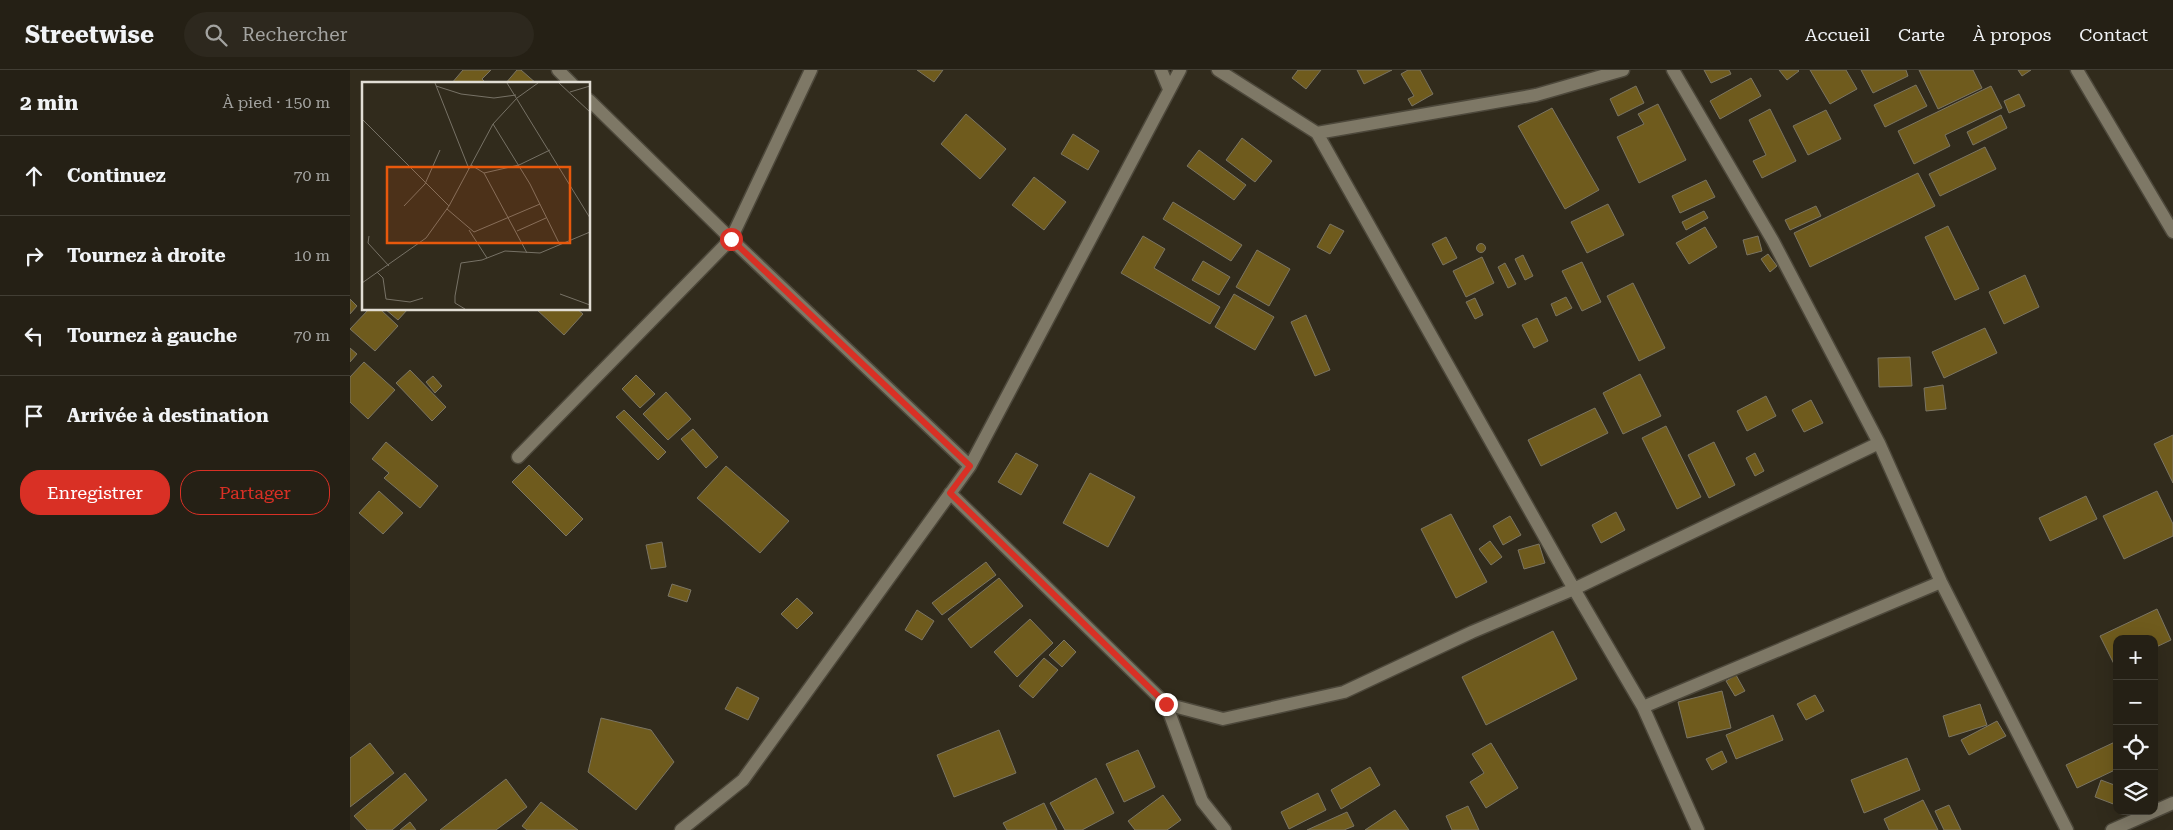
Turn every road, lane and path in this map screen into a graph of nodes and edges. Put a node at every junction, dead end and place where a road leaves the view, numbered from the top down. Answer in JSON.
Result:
{"nodes":[{"id":1,"x":558,"y":70,"type":"edge"},
{"id":2,"x":811,"y":70,"type":"edge"},
{"id":3,"x":1161,"y":70,"type":"edge"},
{"id":4,"x":1180,"y":70,"type":"edge"},
{"id":5,"x":1218,"y":70,"type":"edge"},
{"id":6,"x":1623,"y":70,"type":"edge"},
{"id":7,"x":1673,"y":70,"type":"edge"},
{"id":8,"x":2077,"y":70,"type":"edge"},
{"id":9,"x":570,"y":82,"type":"edge"},
{"id":10,"x":1169,"y":89,"type":"junction"},
{"id":11,"x":590,"y":101,"type":"edge"},
{"id":12,"x":1317,"y":134,"type":"junction"},
{"id":13,"x":2173,"y":232,"type":"edge"},
{"id":14,"x":731,"y":239,"type":"junction"},
{"id":15,"x":1879,"y":443,"type":"junction"},
{"id":16,"x":518,"y":457,"type":"dead end"},
{"id":17,"x":970,"y":466,"type":"junction"},
{"id":18,"x":950,"y":493,"type":"junction"},
{"id":19,"x":1941,"y":582,"type":"junction"},
{"id":20,"x":1574,"y":589,"type":"junction"},
{"id":21,"x":1166,"y":704,"type":"junction"},
{"id":22,"x":1643,"y":707,"type":"junction"},
{"id":23,"x":2173,"y":804,"type":"edge"},
{"id":24,"x":682,"y":830,"type":"edge"},
{"id":25,"x":1225,"y":830,"type":"edge"},
{"id":26,"x":1698,"y":830,"type":"edge"},
{"id":27,"x":2067,"y":830,"type":"edge"},
{"id":28,"x":2112,"y":830,"type":"edge"}],
"edges":[{"from":1,"to":9,"type":"street"},
{"from":2,"to":14,"type":"street"},
{"from":3,"to":10,"type":"street"},
{"from":4,"to":10,"type":"street"},
{"from":5,"to":12,"type":"street"},
{"from":6,"to":12,"type":"street"},
{"from":7,"to":15,"type":"street"},
{"from":8,"to":13,"type":"street"},
{"from":10,"to":17,"type":"street"},
{"from":11,"to":14,"type":"street"},
{"from":12,"to":20,"type":"street"},
{"from":14,"to":16,"type":"street"},
{"from":14,"to":17,"type":"street"},
{"from":15,"to":19,"type":"street"},
{"from":15,"to":20,"type":"street"},
{"from":17,"to":18,"type":"street"},
{"from":18,"to":21,"type":"street"},
{"from":18,"to":24,"type":"street"},
{"from":19,"to":22,"type":"street"},
{"from":19,"to":27,"type":"street"},
{"from":20,"to":21,"type":"street"},
{"from":20,"to":22,"type":"street"},
{"from":21,"to":25,"type":"street"},
{"from":22,"to":26,"type":"street"},
{"from":23,"to":28,"type":"street"}]}
